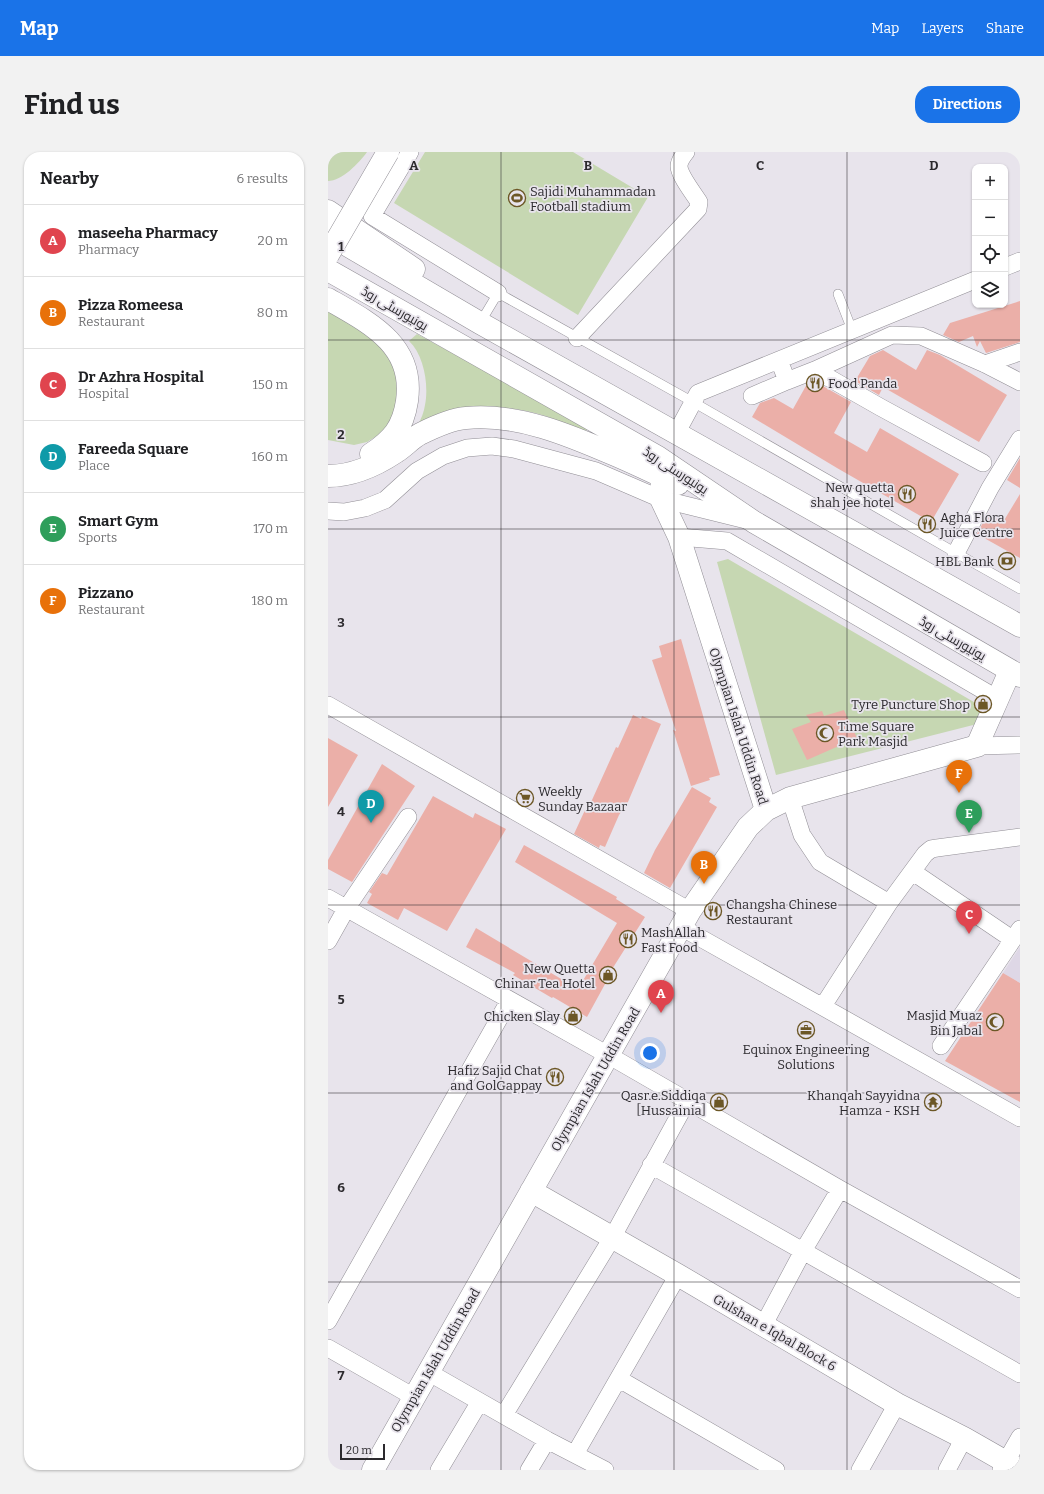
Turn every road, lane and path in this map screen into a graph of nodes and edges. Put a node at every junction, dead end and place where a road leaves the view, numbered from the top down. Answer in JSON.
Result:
{"nodes":[{"id":1,"x":371,"y":152,"type":"edge"},
{"id":2,"x":388,"y":152,"type":"edge"},
{"id":3,"x":410,"y":152,"type":"edge"},
{"id":4,"x":686,"y":152,"type":"edge"},
{"id":5,"x":328,"y":211,"type":"edge"},
{"id":6,"x":328,"y":226,"type":"edge"},
{"id":7,"x":328,"y":234,"type":"edge"},
{"id":8,"x":328,"y":256,"type":"edge"},
{"id":9,"x":1020,"y":261,"type":"edge"},
{"id":10,"x":1008,"y":266,"type":"edge"},
{"id":11,"x":328,"y":270,"type":"edge"},
{"id":12,"x":972,"y":281,"type":"edge"},
{"id":13,"x":498,"y":293,"type":"junction"},
{"id":14,"x":838,"y":294,"type":"dead end"},
{"id":15,"x":328,"y":299,"type":"edge"},
{"id":16,"x":480,"y":323,"type":"junction"},
{"id":17,"x":852,"y":330,"type":"junction"},
{"id":18,"x":577,"y":338,"type":"junction"},
{"id":19,"x":1020,"y":352,"type":"edge"},
{"id":20,"x":779,"y":360,"type":"junction"},
{"id":21,"x":985,"y":364,"type":"junction"},
{"id":22,"x":815,"y":370,"type":"junction"},
{"id":23,"x":787,"y":381,"type":"junction"},
{"id":24,"x":1020,"y":382,"type":"edge"},
{"id":25,"x":752,"y":396,"type":"dead end"},
{"id":26,"x":693,"y":402,"type":"junction"},
{"id":27,"x":677,"y":432,"type":"junction"},
{"id":28,"x":1020,"y":439,"type":"edge"},
{"id":29,"x":983,"y":463,"type":"dead end"},
{"id":30,"x":660,"y":466,"type":"junction"},
{"id":31,"x":328,"y":467,"type":"edge"},
{"id":32,"x":328,"y":476,"type":"edge"},
{"id":33,"x":661,"y":499,"type":"junction"},
{"id":34,"x":328,"y":511,"type":"edge"},
{"id":35,"x":754,"y":522,"type":"junction"},
{"id":36,"x":679,"y":537,"type":"junction"},
{"id":37,"x":956,"y":553,"type":"junction"},
{"id":38,"x":1020,"y":589,"type":"edge"},
{"id":39,"x":1020,"y":626,"type":"edge"},
{"id":40,"x":1015,"y":673,"type":"edge"},
{"id":41,"x":998,"y":699,"type":"junction"},
{"id":42,"x":328,"y":705,"type":"edge"},
{"id":43,"x":1020,"y":745,"type":"edge"},
{"id":44,"x":977,"y":746,"type":"junction"},
{"id":45,"x":790,"y":798,"type":"junction"},
{"id":46,"x":766,"y":810,"type":"junction"},
{"id":47,"x":408,"y":817,"type":"dead end"},
{"id":48,"x":1020,"y":837,"type":"edge"},
{"id":49,"x":913,"y":872,"type":"junction"},
{"id":50,"x":328,"y":898,"type":"edge"},
{"id":51,"x":889,"y":903,"type":"junction"},
{"id":52,"x":346,"y":909,"type":"junction"},
{"id":53,"x":686,"y":919,"type":"junction"},
{"id":54,"x":1016,"y":934,"type":"edge"},
{"id":55,"x":328,"y":941,"type":"edge"},
{"id":56,"x":509,"y":1001,"type":"junction"},
{"id":57,"x":822,"y":1006,"type":"junction"},
{"id":58,"x":941,"y":1046,"type":"dead end"},
{"id":59,"x":608,"y":1055,"type":"junction"},
{"id":60,"x":687,"y":1101,"type":"junction"},
{"id":61,"x":1020,"y":1118,"type":"edge"},
{"id":62,"x":651,"y":1165,"type":"junction"},
{"id":63,"x":840,"y":1188,"type":"junction"},
{"id":64,"x":531,"y":1191,"type":"junction"},
{"id":65,"x":612,"y":1238,"type":"junction"},
{"id":66,"x":803,"y":1251,"type":"junction"},
{"id":67,"x":678,"y":1275,"type":"junction"},
{"id":68,"x":1020,"y":1289,"type":"edge"},
{"id":69,"x":328,"y":1321,"type":"edge"},
{"id":70,"x":763,"y":1326,"type":"junction"},
{"id":71,"x":328,"y":1348,"type":"edge"},
{"id":72,"x":428,"y":1372,"type":"junction"},
{"id":73,"x":1020,"y":1374,"type":"edge"},
{"id":74,"x":619,"y":1379,"type":"junction"},
{"id":75,"x":414,"y":1397,"type":"junction"},
{"id":76,"x":479,"y":1403,"type":"junction"},
{"id":77,"x":897,"y":1404,"type":"junction"},
{"id":78,"x":504,"y":1415,"type":"junction"},
{"id":79,"x":1020,"y":1437,"type":"edge"},
{"id":80,"x":964,"y":1438,"type":"junction"},
{"id":81,"x":547,"y":1440,"type":"junction"},
{"id":82,"x":575,"y":1454,"type":"junction"},
{"id":83,"x":1009,"y":1467,"type":"edge"},
{"id":84,"x":373,"y":1470,"type":"edge"},
{"id":85,"x":439,"y":1470,"type":"edge"},
{"id":86,"x":529,"y":1470,"type":"edge"},
{"id":87,"x":605,"y":1470,"type":"edge"},
{"id":88,"x":776,"y":1470,"type":"edge"},
{"id":89,"x":860,"y":1470,"type":"edge"},
{"id":90,"x":947,"y":1470,"type":"edge"}],
"edges":[{"from":1,"to":6,"type":"main road"},
{"from":2,"to":8,"type":"main road","bridge":true},
{"from":3,"to":13,"type":"street"},
{"from":4,"to":18,"type":"street"},
{"from":5,"to":16,"type":"main road"},
{"from":7,"to":16,"type":"main road"},
{"from":9,"to":10,"type":"street"},
{"from":11,"to":30,"type":"main road","name":"یونیورسٹی روڈ"},
{"from":12,"to":17,"type":"street"},
{"from":13,"to":16,"type":"lane"},
{"from":13,"to":18,"type":"lane"},
{"from":14,"to":17,"type":"lane"},
{"from":15,"to":31,"type":"main road"},
{"from":16,"to":27,"type":"main road"},
{"from":17,"to":20,"type":"street"},
{"from":18,"to":26,"type":"lane"},
{"from":19,"to":21,"type":"street"},
{"from":20,"to":23,"type":"street"},
{"from":20,"to":26,"type":"street"},
{"from":21,"to":22,"type":"street"},
{"from":21,"to":24,"type":"street"},
{"from":22,"to":23,"type":"street"},
{"from":22,"to":29,"type":"street"},
{"from":23,"to":25,"type":"street"},
{"from":26,"to":27,"type":"street"},
{"from":26,"to":37,"type":"lane"},
{"from":27,"to":39,"type":"main road"},
{"from":28,"to":37,"type":"street"},
{"from":30,"to":32,"type":"main road"},
{"from":30,"to":33,"type":"main road","name":"Olympian Islah Uddin Road"},
{"from":30,"to":35,"type":"main road","name":"یونیورسٹی روڈ"},
{"from":33,"to":34,"type":"street"},
{"from":33,"to":35,"type":"street"},
{"from":33,"to":36,"type":"main road","name":"Olympian Islah Uddin Road"},
{"from":35,"to":40,"type":"main road","name":"یونیورسٹی روڈ"},
{"from":36,"to":41,"type":"street"},
{"from":36,"to":46,"type":"main road","name":"Olympian Islah Uddin Road"},
{"from":37,"to":38,"type":"lane"},
{"from":40,"to":41,"type":"main road"},
{"from":41,"to":44,"type":"main road"},
{"from":42,"to":53,"type":"street"},
{"from":43,"to":44,"type":"street"},
{"from":44,"to":45,"type":"main road"},
{"from":45,"to":46,"type":"main road"},
{"from":45,"to":51,"type":"street"},
{"from":46,"to":53,"type":"main road","name":"Olympian Islah Uddin Road"},
{"from":47,"to":52,"type":"street"},
{"from":48,"to":49,"type":"street"},
{"from":49,"to":51,"type":"street"},
{"from":49,"to":54,"type":"street"},
{"from":50,"to":52,"type":"street"},
{"from":51,"to":57,"type":"street"},
{"from":52,"to":55,"type":"street"},
{"from":52,"to":56,"type":"street"},
{"from":53,"to":57,"type":"street"},
{"from":53,"to":59,"type":"main road","name":"Olympian Islah Uddin Road"},
{"from":54,"to":58,"type":"street"},
{"from":56,"to":59,"type":"street"},
{"from":56,"to":69,"type":"street"},
{"from":57,"to":61,"type":"street"},
{"from":59,"to":60,"type":"street"},
{"from":59,"to":64,"type":"main road","name":"Olympian Islah Uddin Road"},
{"from":60,"to":62,"type":"street"},
{"from":60,"to":63,"type":"street"},
{"from":62,"to":65,"type":"street"},
{"from":62,"to":66,"type":"street"},
{"from":63,"to":66,"type":"street"},
{"from":63,"to":68,"type":"street"},
{"from":64,"to":65,"type":"main road","name":"Gulshan e Iqbal Block 6"},
{"from":64,"to":72,"type":"main road","name":"Olympian Islah Uddin Road"},
{"from":65,"to":67,"type":"main road","name":"Gulshan e Iqbal Block 6"},
{"from":65,"to":78,"type":"street"},
{"from":66,"to":70,"type":"street"},
{"from":66,"to":73,"type":"street"},
{"from":67,"to":70,"type":"main road","name":"Gulshan e Iqbal Block 6"},
{"from":67,"to":74,"type":"street"},
{"from":70,"to":77,"type":"main road","name":"Gulshan e Iqbal Block 6"},
{"from":71,"to":75,"type":"street"},
{"from":72,"to":75,"type":"main road","name":"Olympian Islah Uddin Road"},
{"from":72,"to":76,"type":"street"},
{"from":74,"to":82,"type":"street"},
{"from":74,"to":88,"type":"street"},
{"from":75,"to":84,"type":"main road","name":"Olympian Islah Uddin Road"},
{"from":76,"to":78,"type":"street"},
{"from":76,"to":85,"type":"street"},
{"from":77,"to":80,"type":"main road","name":"Gulshan e Iqbal Block 6"},
{"from":77,"to":89,"type":"street"},
{"from":78,"to":81,"type":"street"},
{"from":79,"to":83,"type":"street"},
{"from":80,"to":83,"type":"main road","name":"Gulshan e Iqbal Block 6"},
{"from":80,"to":90,"type":"street"},
{"from":81,"to":82,"type":"street"},
{"from":81,"to":86,"type":"street"},
{"from":82,"to":87,"type":"street"}]}
